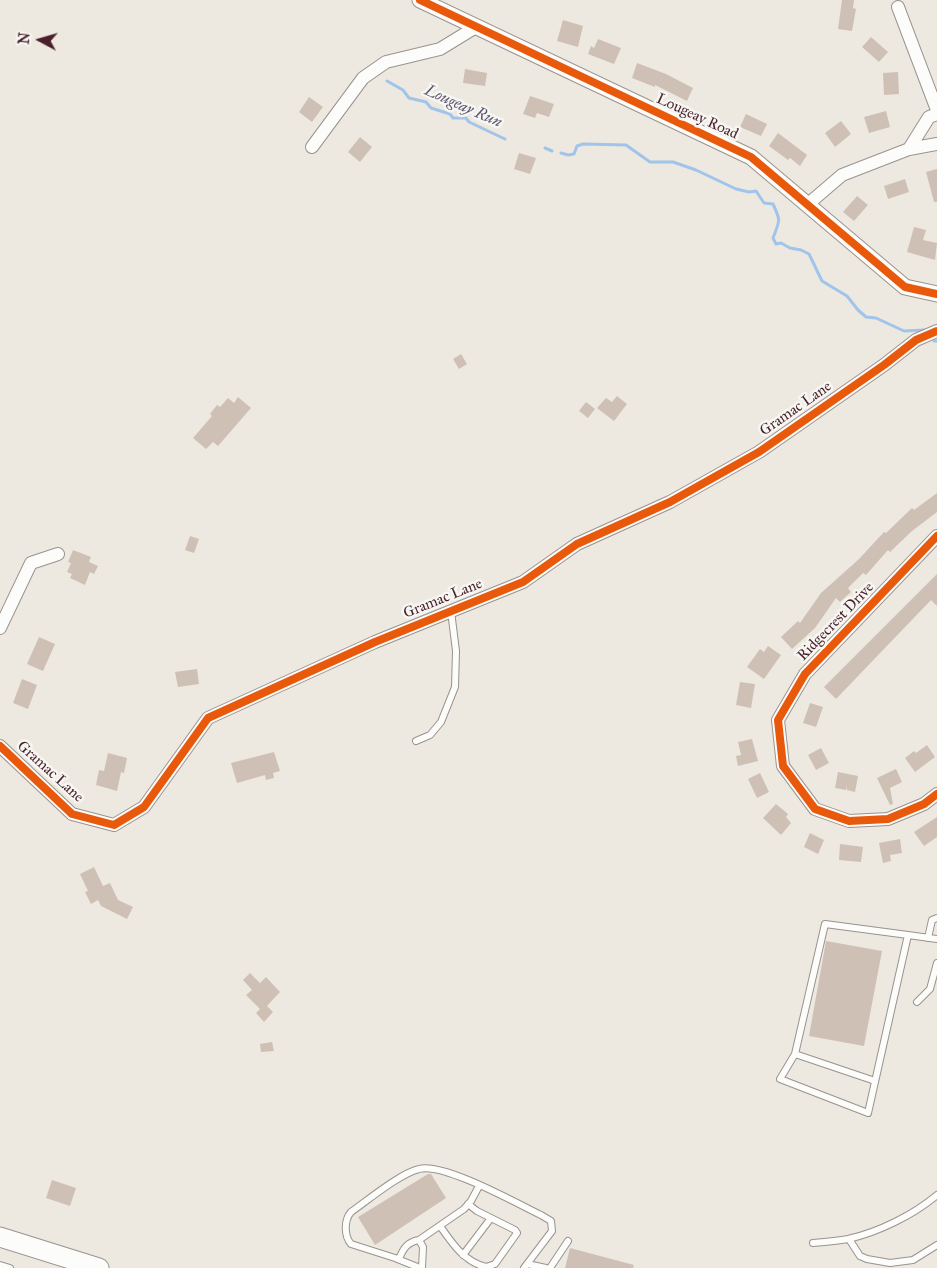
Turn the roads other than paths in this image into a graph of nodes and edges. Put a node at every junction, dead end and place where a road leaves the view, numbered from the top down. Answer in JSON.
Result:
{"nodes":[{"id":1,"x":420,"y":0,"type":"edge"},
{"id":2,"x":898,"y":7,"type":"dead end"},
{"id":3,"x":476,"y":28,"type":"junction"},
{"id":4,"x":937,"y":110,"type":"edge"},
{"id":5,"x":937,"y":114,"type":"edge"},
{"id":6,"x":937,"y":144,"type":"edge"},
{"id":7,"x":312,"y":147,"type":"dead end"},
{"id":8,"x":909,"y":149,"type":"junction"},
{"id":9,"x":808,"y":205,"type":"junction"},
{"id":10,"x":937,"y":294,"type":"edge"},
{"id":11,"x":931,"y":334,"type":"edge"},
{"id":12,"x":937,"y":536,"type":"edge"},
{"id":13,"x":58,"y":554,"type":"dead end"},
{"id":14,"x":451,"y":611,"type":"junction"},
{"id":15,"x":0,"y":628,"type":"edge"},
{"id":16,"x":416,"y":741,"type":"dead end"},
{"id":17,"x":0,"y":746,"type":"edge"},
{"id":18,"x":937,"y":794,"type":"edge"},
{"id":19,"x":937,"y":918,"type":"edge"},
{"id":20,"x":908,"y":935,"type":"junction"},
{"id":21,"x":928,"y":938,"type":"junction"},
{"id":22,"x":937,"y":939,"type":"edge"},
{"id":23,"x":937,"y":963,"type":"edge"},
{"id":24,"x":917,"y":1002,"type":"dead end"},
{"id":25,"x":795,"y":1054,"type":"junction"},
{"id":26,"x":875,"y":1082,"type":"junction"},
{"id":27,"x":479,"y":1186,"type":"junction"},
{"id":28,"x":937,"y":1195,"type":"edge"},
{"id":29,"x":468,"y":1204,"type":"junction"},
{"id":30,"x":492,"y":1218,"type":"junction"},
{"id":31,"x":440,"y":1226,"type":"junction"},
{"id":32,"x":849,"y":1239,"type":"junction"},
{"id":33,"x":0,"y":1240,"type":"edge"},
{"id":34,"x":419,"y":1240,"type":"junction"},
{"id":35,"x":568,"y":1241,"type":"dead end"},
{"id":36,"x":813,"y":1243,"type":"dead end"},
{"id":37,"x":937,"y":1245,"type":"edge"},
{"id":38,"x":463,"y":1255,"type":"junction"},
{"id":39,"x":399,"y":1259,"type":"junction"},
{"id":40,"x":0,"y":1265,"type":"edge"},
{"id":41,"x":525,"y":1266,"type":"edge"},
{"id":42,"x":92,"y":1267,"type":"edge"},
{"id":43,"x":10,"y":1268,"type":"edge"},
{"id":44,"x":421,"y":1268,"type":"edge"},
{"id":45,"x":546,"y":1268,"type":"edge"},
{"id":46,"x":550,"y":1268,"type":"edge"}],
"edges":[{"from":1,"to":3,"type":"street","name":"Lougeay Road"},
{"from":2,"to":4,"type":"street"},
{"from":3,"to":7,"type":"street"},
{"from":3,"to":9,"type":"street","name":"Lougeay Road"},
{"from":5,"to":8,"type":"street"},
{"from":6,"to":8,"type":"street"},
{"from":8,"to":9,"type":"street"},
{"from":9,"to":10,"type":"street","name":"Lougeay Road"},
{"from":11,"to":14,"type":"street","name":"Gramac Lane"},
{"from":12,"to":18,"type":"street","name":"Ridgecrest Drive"},
{"from":13,"to":15,"type":"street"},
{"from":14,"to":16,"type":"lane"},
{"from":14,"to":17,"type":"street","name":"Gramac Lane"},
{"from":19,"to":21,"type":"lane"},
{"from":20,"to":21,"type":"lane"},
{"from":20,"to":25,"type":"lane"},
{"from":20,"to":26,"type":"lane"},
{"from":21,"to":22,"type":"lane"},
{"from":23,"to":24,"type":"lane"},
{"from":25,"to":26,"type":"lane"},
{"from":25,"to":26,"type":"lane"},
{"from":27,"to":29,"type":"lane"},
{"from":27,"to":39,"type":"lane"},
{"from":27,"to":41,"type":"lane"},
{"from":28,"to":32,"type":"lane"},
{"from":29,"to":30,"type":"lane"},
{"from":29,"to":31,"type":"lane"},
{"from":30,"to":38,"type":"lane"},
{"from":30,"to":38,"type":"lane"},
{"from":31,"to":34,"type":"lane"},
{"from":31,"to":38,"type":"lane"},
{"from":32,"to":36,"type":"lane"},
{"from":32,"to":37,"type":"lane"},
{"from":33,"to":42,"type":"main road"},
{"from":34,"to":39,"type":"lane"},
{"from":34,"to":44,"type":"lane"},
{"from":35,"to":46,"type":"lane"},
{"from":39,"to":44,"type":"lane"},
{"from":40,"to":43,"type":"lane"},
{"from":41,"to":45,"type":"lane"}]}
